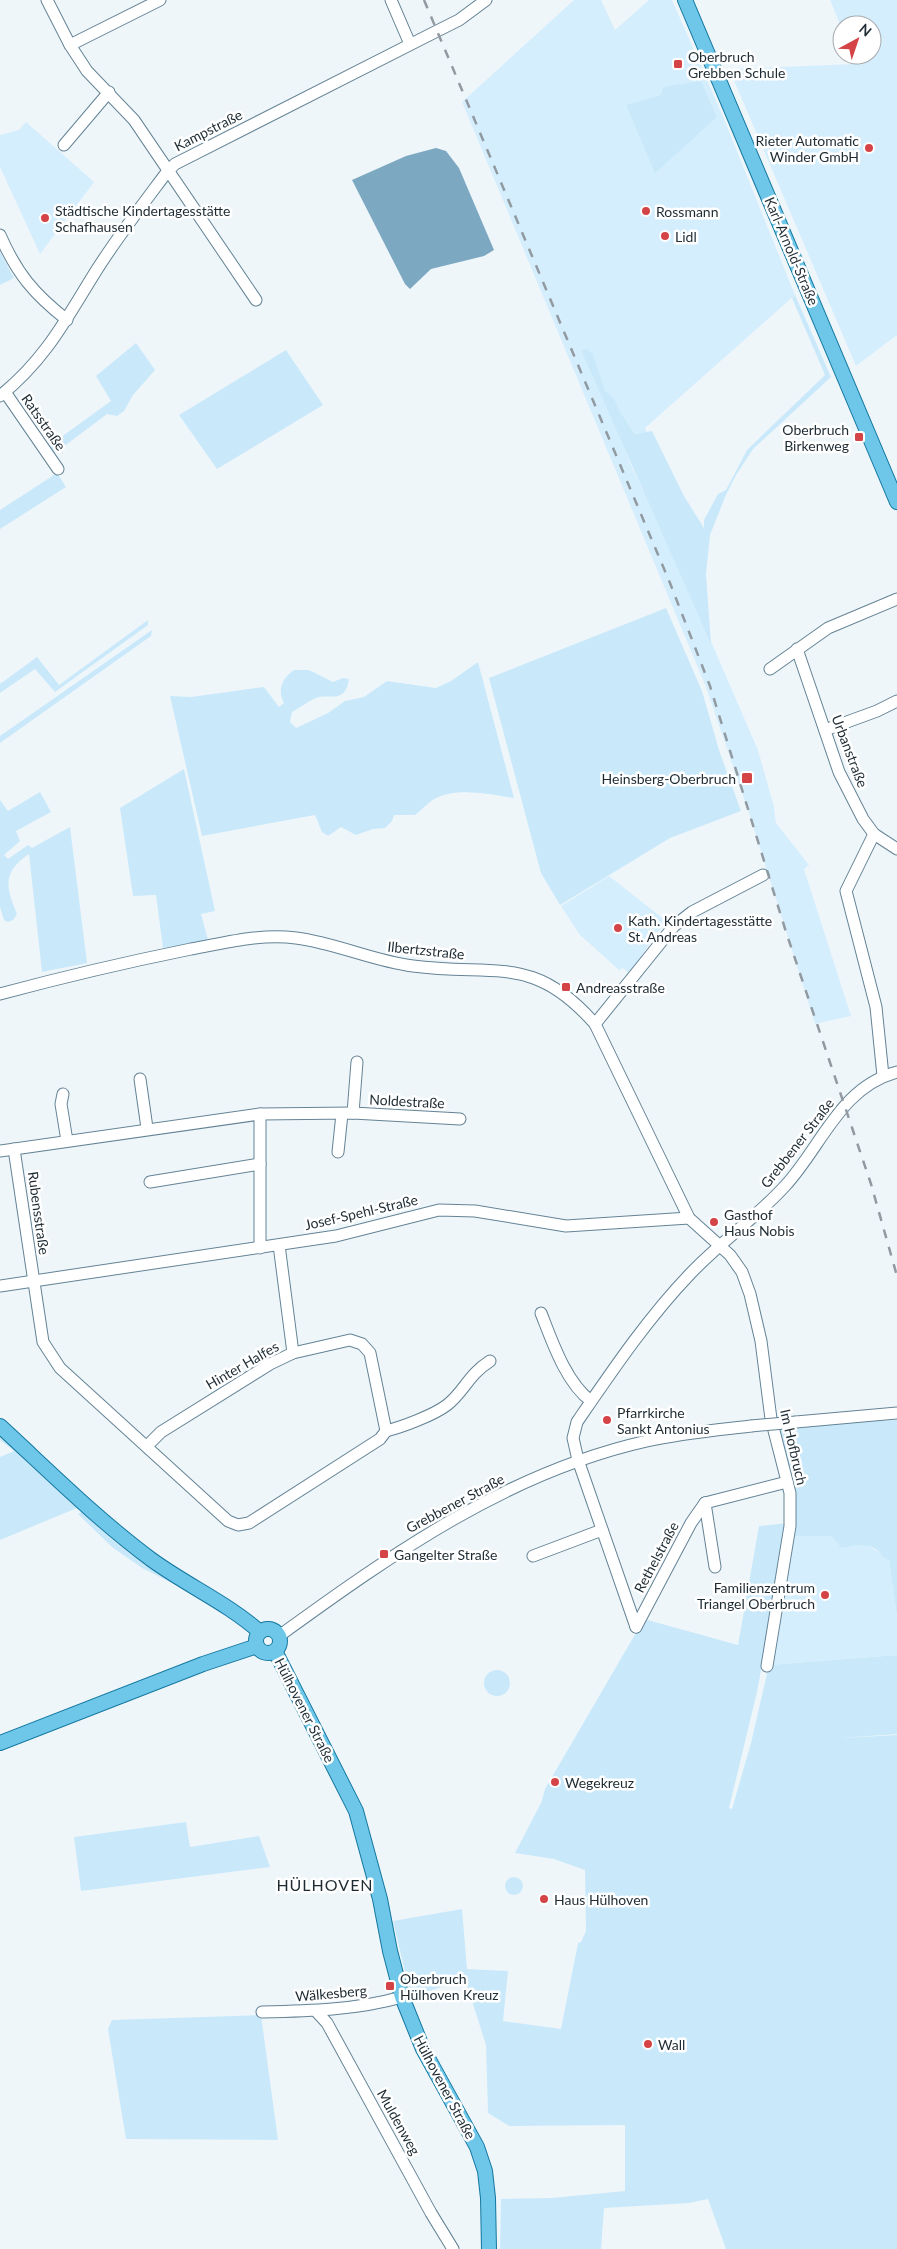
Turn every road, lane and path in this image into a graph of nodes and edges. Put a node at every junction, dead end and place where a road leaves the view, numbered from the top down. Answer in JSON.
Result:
{"nodes":[{"id":1,"x":47,"y":0,"type":"edge"},
{"id":2,"x":160,"y":0,"type":"edge"},
{"id":3,"x":391,"y":0,"type":"edge"},
{"id":4,"x":486,"y":0,"type":"edge"},
{"id":5,"x":685,"y":0,"type":"edge"},
{"id":6,"x":410,"y":44,"type":"junction"},
{"id":7,"x":70,"y":45,"type":"junction"},
{"id":8,"x":109,"y":92,"type":"junction"},
{"id":9,"x":64,"y":145,"type":"dead end"},
{"id":10,"x":167,"y":172,"type":"junction"},
{"id":11,"x":0,"y":235,"type":"edge"},
{"id":12,"x":256,"y":300,"type":"dead end"},
{"id":13,"x":67,"y":320,"type":"junction"},
{"id":14,"x":2,"y":394,"type":"edge"},
{"id":15,"x":58,"y":469,"type":"dead end"},
{"id":16,"x":897,"y":502,"type":"edge"},
{"id":17,"x":897,"y":599,"type":"edge"},
{"id":18,"x":797,"y":649,"type":"junction"},
{"id":19,"x":770,"y":669,"type":"dead end"},
{"id":20,"x":897,"y":701,"type":"edge"},
{"id":21,"x":825,"y":730,"type":"junction"},
{"id":22,"x":874,"y":834,"type":"junction"},
{"id":23,"x":897,"y":850,"type":"edge"},
{"id":24,"x":763,"y":875,"type":"dead end"},
{"id":25,"x":0,"y":994,"type":"edge"},
{"id":26,"x":595,"y":1024,"type":"junction"},
{"id":27,"x":357,"y":1062,"type":"dead end"},
{"id":28,"x":897,"y":1072,"type":"edge"},
{"id":29,"x":883,"y":1076,"type":"junction"},
{"id":30,"x":140,"y":1079,"type":"dead end"},
{"id":31,"x":63,"y":1094,"type":"dead end"},
{"id":32,"x":347,"y":1113,"type":"junction"},
{"id":33,"x":260,"y":1114,"type":"junction"},
{"id":34,"x":460,"y":1119,"type":"dead end"},
{"id":35,"x":147,"y":1128,"type":"junction"},
{"id":36,"x":67,"y":1141,"type":"junction"},
{"id":37,"x":14,"y":1148,"type":"junction"},
{"id":38,"x":0,"y":1151,"type":"edge"},
{"id":39,"x":338,"y":1152,"type":"dead end"},
{"id":40,"x":260,"y":1164,"type":"junction"},
{"id":41,"x":150,"y":1182,"type":"dead end"},
{"id":42,"x":689,"y":1218,"type":"junction"},
{"id":43,"x":279,"y":1245,"type":"junction"},
{"id":44,"x":719,"y":1246,"type":"junction"},
{"id":45,"x":260,"y":1248,"type":"junction"},
{"id":46,"x":34,"y":1281,"type":"junction"},
{"id":47,"x":0,"y":1286,"type":"edge"},
{"id":48,"x":541,"y":1313,"type":"dead end"},
{"id":49,"x":293,"y":1353,"type":"junction"},
{"id":50,"x":490,"y":1361,"type":"dead end"},
{"id":51,"x":591,"y":1401,"type":"junction"},
{"id":52,"x":897,"y":1413,"type":"edge"},
{"id":53,"x":0,"y":1426,"type":"edge"},
{"id":54,"x":386,"y":1431,"type":"junction"},
{"id":55,"x":147,"y":1446,"type":"junction"},
{"id":56,"x":578,"y":1460,"type":"junction"},
{"id":57,"x":787,"y":1482,"type":"junction"},
{"id":58,"x":704,"y":1503,"type":"junction"},
{"id":59,"x":602,"y":1530,"type":"junction"},
{"id":60,"x":533,"y":1556,"type":"dead end"},
{"id":61,"x":715,"y":1567,"type":"dead end"},
{"id":62,"x":279,"y":1636,"type":"junction"},
{"id":63,"x":259,"y":1639,"type":"junction"},
{"id":64,"x":275,"y":1651,"type":"junction"},
{"id":65,"x":767,"y":1666,"type":"dead end"},
{"id":66,"x":0,"y":1743,"type":"edge"},
{"id":67,"x":402,"y":1997,"type":"junction"},
{"id":68,"x":316,"y":2011,"type":"junction"},
{"id":69,"x":262,"y":2012,"type":"dead end"},
{"id":70,"x":453,"y":2249,"type":"edge"},
{"id":71,"x":489,"y":2249,"type":"edge"}],
"edges":[{"from":1,"to":7,"type":"street"},
{"from":2,"to":7,"type":"street"},
{"from":3,"to":6,"type":"street"},
{"from":4,"to":6,"type":"street","name":"Kampstraße"},
{"from":5,"to":16,"type":"main road","name":"Karl-Arnold-Straße"},
{"from":6,"to":10,"type":"street","name":"Kampstraße"},
{"from":7,"to":8,"type":"street"},
{"from":8,"to":9,"type":"street"},
{"from":8,"to":10,"type":"street"},
{"from":10,"to":12,"type":"street"},
{"from":10,"to":13,"type":"street","name":"Kampstraße"},
{"from":11,"to":13,"type":"street"},
{"from":13,"to":14,"type":"street","name":"Kampstraße"},
{"from":14,"to":15,"type":"street","name":"Ratsstraße"},
{"from":17,"to":18,"type":"street"},
{"from":18,"to":19,"type":"street"},
{"from":18,"to":21,"type":"street","name":"Urbanstraße"},
{"from":20,"to":21,"type":"street"},
{"from":21,"to":22,"type":"street","name":"Urbanstraße"},
{"from":22,"to":23,"type":"street","name":"Urbanstraße"},
{"from":22,"to":29,"type":"street"},
{"from":24,"to":26,"type":"street"},
{"from":25,"to":26,"type":"street","name":"Ilbertzstraße"},
{"from":26,"to":42,"type":"street","name":"Ilbertzstraße"},
{"from":27,"to":32,"type":"street","name":"Noldestraße"},
{"from":28,"to":29,"type":"street","name":"Grebbener Straße"},
{"from":29,"to":44,"type":"street","name":"Grebbener Straße"},
{"from":30,"to":35,"type":"street"},
{"from":31,"to":36,"type":"street"},
{"from":32,"to":33,"type":"street","name":"Noldestraße"},
{"from":32,"to":34,"type":"street","name":"Noldestraße"},
{"from":32,"to":39,"type":"street","name":"Noldestraße"},
{"from":33,"to":35,"type":"street","name":"Noldestraße"},
{"from":33,"to":40,"type":"street"},
{"from":35,"to":36,"type":"street","name":"Noldestraße"},
{"from":36,"to":37,"type":"street","name":"Noldestraße"},
{"from":37,"to":38,"type":"street","name":"Noldestraße"},
{"from":37,"to":46,"type":"street","name":"Rubensstraße"},
{"from":40,"to":41,"type":"street"},
{"from":40,"to":45,"type":"street"},
{"from":42,"to":43,"type":"street","name":"Josef-Spehl-Straße"},
{"from":42,"to":44,"type":"street"},
{"from":43,"to":45,"type":"street","name":"Josef-Spehl-Straße"},
{"from":43,"to":49,"type":"street"},
{"from":44,"to":51,"type":"street","name":"Grebbener Straße"},
{"from":44,"to":57,"type":"street","name":"Im Hofbruch"},
{"from":45,"to":46,"type":"street","name":"Josef-Spehl-Straße"},
{"from":46,"to":47,"type":"street","name":"Josef-Spehl-Straße"},
{"from":46,"to":55,"type":"street"},
{"from":48,"to":51,"type":"street"},
{"from":49,"to":54,"type":"street","name":"Hinter Halfes"},
{"from":49,"to":55,"type":"street","name":"Hinter Halfes"},
{"from":50,"to":54,"type":"street"},
{"from":51,"to":56,"type":"street","name":"Grebbener Straße"},
{"from":52,"to":56,"type":"street","name":"Grebbener Straße","bridge":true},
{"from":53,"to":63,"type":"main road"},
{"from":54,"to":55,"type":"street"},
{"from":56,"to":59,"type":"street"},
{"from":56,"to":62,"type":"street","name":"Grebbener Straße"},
{"from":57,"to":58,"type":"street"},
{"from":57,"to":65,"type":"street","name":"Im Hofbruch"},
{"from":58,"to":59,"type":"street","name":"Rethelstraße"},
{"from":58,"to":61,"type":"street"},
{"from":59,"to":60,"type":"street"},
{"from":62,"to":63,"type":"main road"},
{"from":62,"to":64,"type":"main road"},
{"from":63,"to":64,"type":"main road"},
{"from":63,"to":66,"type":"main road"},
{"from":64,"to":67,"type":"main road","name":"Hülhovener Straße"},
{"from":67,"to":68,"type":"street","name":"Wälkesberg"},
{"from":67,"to":71,"type":"main road","name":"Hülhovener Straße"},
{"from":68,"to":69,"type":"street","name":"Wälkesberg"},
{"from":68,"to":70,"type":"street","name":"Muldenweg"}]}
